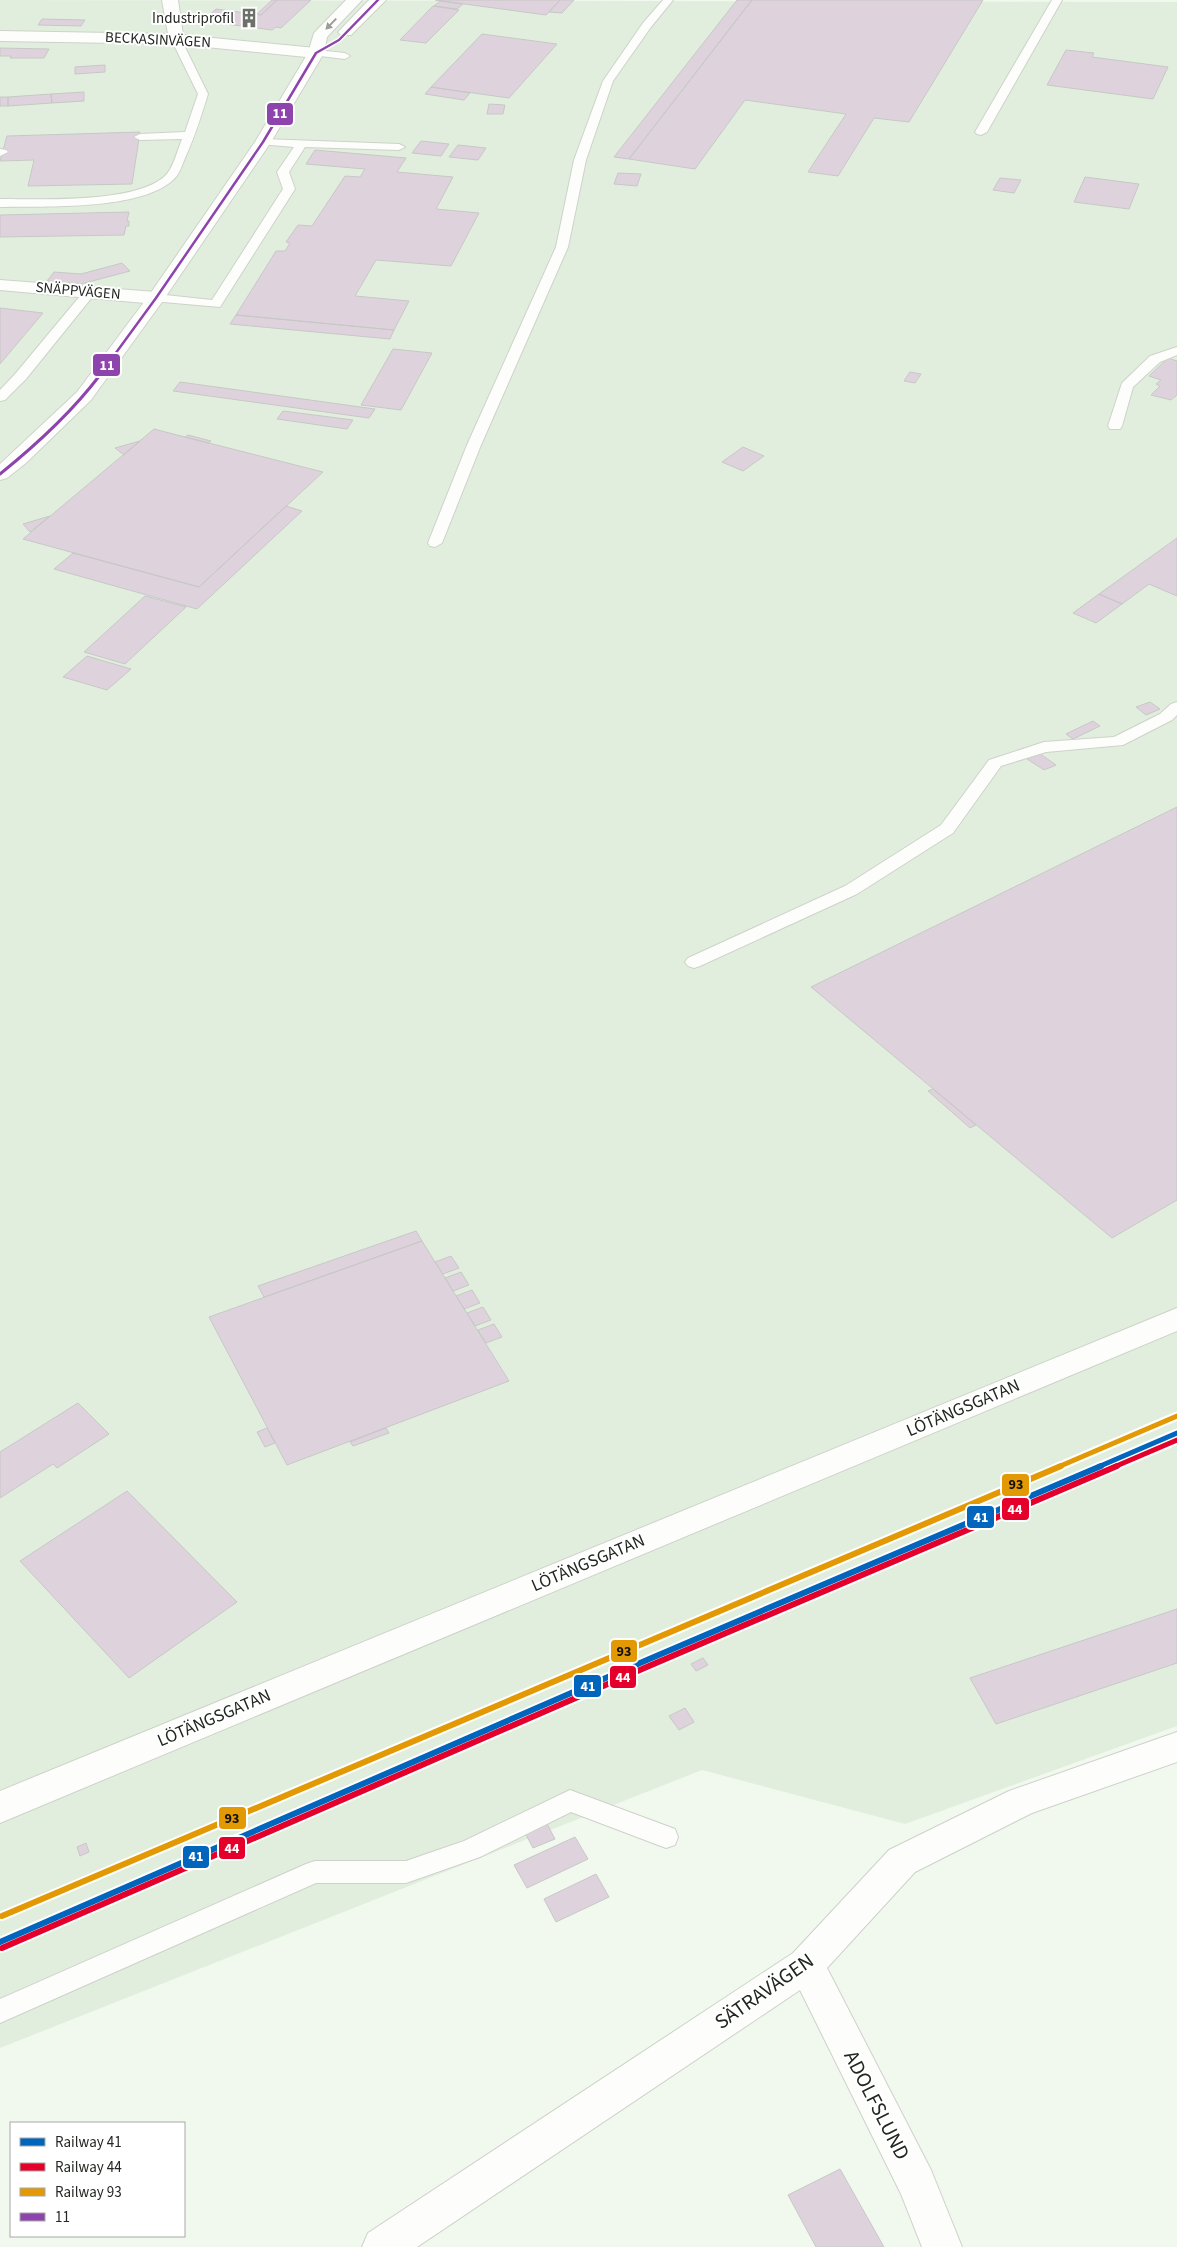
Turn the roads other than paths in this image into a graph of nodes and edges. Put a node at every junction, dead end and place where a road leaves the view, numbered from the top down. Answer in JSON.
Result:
{"nodes":[{"id":1,"x":170,"y":0,"type":"edge"},
{"id":2,"x":354,"y":0,"type":"edge"},
{"id":3,"x":378,"y":0,"type":"edge"},
{"id":4,"x":668,"y":0,"type":"edge"},
{"id":5,"x":1057,"y":0,"type":"edge"},
{"id":6,"x":0,"y":36,"type":"edge"},
{"id":7,"x":176,"y":39,"type":"junction"},
{"id":8,"x":316,"y":52,"type":"junction"},
{"id":9,"x":345,"y":56,"type":"dead end"},
{"id":10,"x":981,"y":132,"type":"dead end"},
{"id":11,"x":191,"y":135,"type":"junction"},
{"id":12,"x":140,"y":137,"type":"dead end"},
{"id":13,"x":263,"y":142,"type":"junction"},
{"id":14,"x":301,"y":144,"type":"junction"},
{"id":15,"x":398,"y":147,"type":"dead end"},
{"id":16,"x":0,"y":203,"type":"edge"},
{"id":17,"x":0,"y":285,"type":"edge"},
{"id":18,"x":89,"y":293,"type":"junction"},
{"id":19,"x":156,"y":298,"type":"junction"},
{"id":20,"x":1177,"y":351,"type":"edge"},
{"id":21,"x":0,"y":397,"type":"edge"},
{"id":22,"x":1115,"y":426,"type":"dead end"},
{"id":23,"x":0,"y":474,"type":"edge"},
{"id":24,"x":435,"y":543,"type":"dead end"},
{"id":25,"x":1177,"y":707,"type":"edge"},
{"id":26,"x":694,"y":962,"type":"dead end"},
{"id":27,"x":1177,"y":1319,"type":"edge"},
{"id":28,"x":1177,"y":1747,"type":"edge"},
{"id":29,"x":0,"y":1807,"type":"edge"},
{"id":30,"x":666,"y":1837,"type":"dead end"},
{"id":31,"x":806,"y":1965,"type":"junction"},
{"id":32,"x":0,"y":2011,"type":"edge"},
{"id":33,"x":382,"y":2247,"type":"edge"},
{"id":34,"x":942,"y":2247,"type":"edge"}],
"edges":[{"from":1,"to":7,"type":"street"},
{"from":2,"to":8,"type":"street","one_way":true},
{"from":3,"to":8,"type":"street"},
{"from":4,"to":24,"type":"lane"},
{"from":5,"to":10,"type":"lane"},
{"from":6,"to":7,"type":"street","name":"BECKASINVÄGEN"},
{"from":7,"to":8,"type":"street","name":"BECKASINVÄGEN"},
{"from":7,"to":11,"type":"lane"},
{"from":8,"to":9,"type":"lane"},
{"from":8,"to":13,"type":"street"},
{"from":11,"to":12,"type":"lane"},
{"from":11,"to":16,"type":"lane"},
{"from":13,"to":14,"type":"lane"},
{"from":13,"to":19,"type":"street"},
{"from":14,"to":15,"type":"lane"},
{"from":14,"to":19,"type":"lane"},
{"from":17,"to":18,"type":"street","name":"SNÄPPVÄGEN"},
{"from":18,"to":19,"type":"street","name":"SNÄPPVÄGEN"},
{"from":18,"to":21,"type":"lane"},
{"from":19,"to":23,"type":"street"},
{"from":20,"to":22,"type":"lane"},
{"from":25,"to":26,"type":"lane"},
{"from":27,"to":29,"type":"street","name":"LÖTÄNGSGATAN"},
{"from":28,"to":31,"type":"street","name":"SÄTRAVÄGEN"},
{"from":30,"to":32,"type":"lane"},
{"from":31,"to":33,"type":"street","name":"SÄTRAVÄGEN"},
{"from":31,"to":34,"type":"street","name":"ADOLFSLUND"}]}
